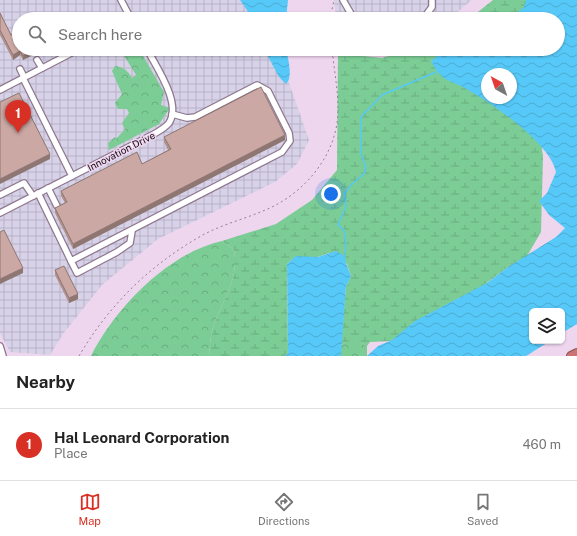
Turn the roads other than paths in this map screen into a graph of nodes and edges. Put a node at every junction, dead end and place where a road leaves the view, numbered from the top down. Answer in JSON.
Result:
{"nodes":[{"id":1,"x":121,"y":0,"type":"edge"},
{"id":2,"x":343,"y":0,"type":"edge"},
{"id":3,"x":432,"y":0,"type":"edge"},
{"id":4,"x":127,"y":12,"type":"edge"},
{"id":5,"x":350,"y":12,"type":"edge"},
{"id":6,"x":428,"y":12,"type":"edge"},
{"id":7,"x":65,"y":56,"type":"edge"},
{"id":8,"x":151,"y":56,"type":"edge"},
{"id":9,"x":38,"y":60,"type":"dead end"},
{"id":10,"x":42,"y":68,"type":"junction"},
{"id":11,"x":20,"y":69,"type":"dead end"},
{"id":12,"x":24,"y":77,"type":"junction"},
{"id":13,"x":0,"y":90,"type":"edge"},
{"id":14,"x":172,"y":114,"type":"junction"},
{"id":15,"x":72,"y":176,"type":"junction"},
{"id":16,"x":48,"y":188,"type":"junction"},
{"id":17,"x":0,"y":195,"type":"edge"},
{"id":18,"x":35,"y":195,"type":"junction"},
{"id":19,"x":57,"y":206,"type":"edge"},
{"id":20,"x":0,"y":213,"type":"edge"},
{"id":21,"x":132,"y":231,"type":"junction"},
{"id":22,"x":71,"y":261,"type":"junction"},
{"id":23,"x":0,"y":346,"type":"edge"},
{"id":24,"x":577,"y":353,"type":"edge"},
{"id":25,"x":3,"y":356,"type":"edge"},
{"id":26,"x":571,"y":356,"type":"edge"}],
"edges":[{"from":1,"to":4,"type":"street"},
{"from":2,"to":5,"type":"street"},
{"from":3,"to":6,"type":"street"},
{"from":7,"to":10,"type":"street"},
{"from":8,"to":14,"type":"street"},
{"from":9,"to":10,"type":"street"},
{"from":10,"to":12,"type":"street"},
{"from":11,"to":12,"type":"street"},
{"from":12,"to":13,"type":"street"},
{"from":12,"to":15,"type":"street"},
{"from":14,"to":15,"type":"street","name":"Innovation Drive"},
{"from":14,"to":21,"type":"street"},
{"from":15,"to":16,"type":"street","name":"Innovation Drive"},
{"from":16,"to":18,"type":"street","name":"Innovation Drive"},
{"from":16,"to":19,"type":"street"},
{"from":17,"to":18,"type":"street"},
{"from":18,"to":20,"type":"street","name":"Innovation Drive"},
{"from":18,"to":22,"type":"street"},
{"from":21,"to":22,"type":"street"},
{"from":21,"to":22,"type":"street"},
{"from":23,"to":25,"type":"street"},
{"from":24,"to":26,"type":"highway"}]}
